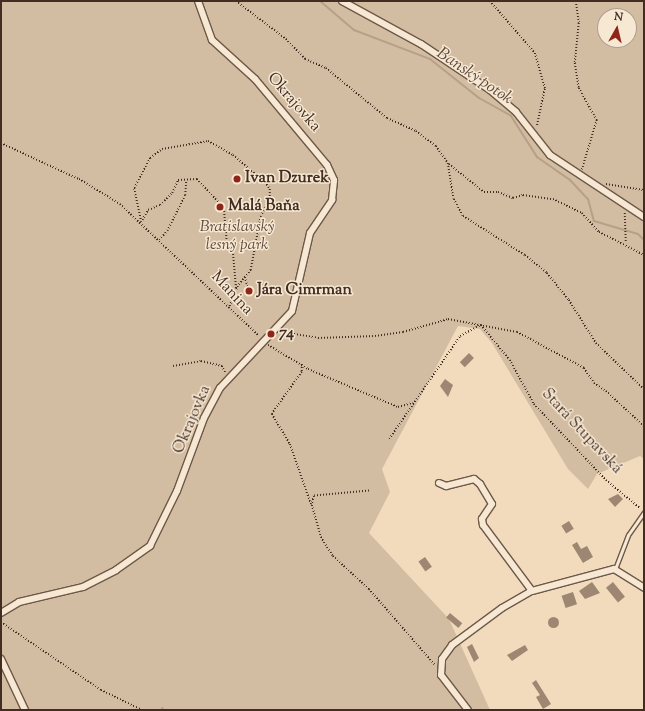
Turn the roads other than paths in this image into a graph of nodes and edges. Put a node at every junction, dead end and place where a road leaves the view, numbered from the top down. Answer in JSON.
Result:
{"nodes":[{"id":1,"x":198,"y":1,"type":"edge"},
{"id":2,"x":342,"y":1,"type":"edge"},
{"id":3,"x":644,"y":217,"type":"edge"},
{"id":4,"x":439,"y":482,"type":"dead end"},
{"id":5,"x":644,"y":512,"type":"edge"},
{"id":6,"x":614,"y":569,"type":"junction"},
{"id":7,"x":644,"y":588,"type":"edge"},
{"id":8,"x":532,"y":591,"type":"junction"},
{"id":9,"x":1,"y":613,"type":"edge"},
{"id":10,"x":1,"y":659,"type":"edge"},
{"id":11,"x":25,"y":710,"type":"edge"},
{"id":12,"x":468,"y":710,"type":"edge"}],
"edges":[{"from":1,"to":9,"type":"street","name":"Okrajovka"},
{"from":2,"to":3,"type":"street"},
{"from":4,"to":8,"type":"street"},
{"from":5,"to":6,"type":"lane"},
{"from":6,"to":7,"type":"street"},
{"from":6,"to":8,"type":"street"},
{"from":8,"to":12,"type":"street"},
{"from":10,"to":11,"type":"street"}]}
